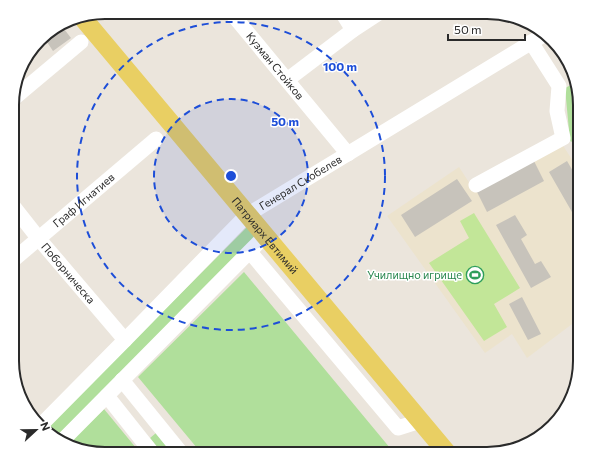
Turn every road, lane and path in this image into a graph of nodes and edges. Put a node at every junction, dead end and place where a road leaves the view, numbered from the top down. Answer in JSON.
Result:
{"nodes":[{"id":1,"x":236,"y":19,"type":"edge"},
{"id":2,"x":346,"y":19,"type":"edge"},
{"id":3,"x":371,"y":19,"type":"edge"},
{"id":4,"x":86,"y":21,"type":"edge"},
{"id":5,"x":353,"y":30,"type":"junction"},
{"id":6,"x":540,"y":37,"type":"edge"},
{"id":7,"x":80,"y":42,"type":"dead end"},
{"id":8,"x":531,"y":42,"type":"junction"},
{"id":9,"x":287,"y":80,"type":"junction"},
{"id":10,"x":20,"y":93,"type":"edge"},
{"id":11,"x":156,"y":139,"type":"dead end"},
{"id":12,"x":348,"y":154,"type":"junction"},
{"id":13,"x":476,"y":185,"type":"dead end"},
{"id":14,"x":19,"y":214,"type":"edge"},
{"id":15,"x":247,"y":215,"type":"junction"},
{"id":16,"x":265,"y":236,"type":"junction"},
{"id":17,"x":39,"y":239,"type":"junction"},
{"id":18,"x":250,"y":252,"type":"junction"},
{"id":19,"x":19,"y":255,"type":"edge"},
{"id":20,"x":125,"y":340,"type":"junction"},
{"id":21,"x":122,"y":380,"type":"junction"},
{"id":22,"x":107,"y":396,"type":"junction"},
{"id":23,"x":56,"y":410,"type":"edge"},
{"id":24,"x":420,"y":421,"type":"junction"},
{"id":25,"x":66,"y":437,"type":"edge"},
{"id":26,"x":147,"y":447,"type":"edge"},
{"id":27,"x":176,"y":447,"type":"edge"},
{"id":28,"x":442,"y":447,"type":"edge"}],
"edges":[{"from":1,"to":9,"type":"street","name":"Кузман Стойков"},
{"from":2,"to":5,"type":"street"},
{"from":3,"to":5,"type":"street"},
{"from":4,"to":15,"type":"main road","name":"Патриарх Евтимий"},
{"from":5,"to":9,"type":"street"},
{"from":6,"to":8,"type":"street","name":"Генерал Скобелев"},
{"from":7,"to":10,"type":"street"},
{"from":8,"to":12,"type":"street","name":"Генерал Скобелев"},
{"from":8,"to":13,"type":"street"},
{"from":9,"to":12,"type":"street","name":"Кузман Стойков"},
{"from":11,"to":17,"type":"street","name":"Граф Игнатиев"},
{"from":12,"to":15,"type":"street","name":"Генерал Скобелев"},
{"from":14,"to":17,"type":"street","name":"Поборническа"},
{"from":15,"to":16,"type":"main road","name":"Патриарх Евтимий"},
{"from":15,"to":20,"type":"street","name":"Генерал Скобелев"},
{"from":16,"to":18,"type":"street"},
{"from":16,"to":24,"type":"main road","name":"Патриарх Евтимий"},
{"from":17,"to":19,"type":"street","name":"Граф Игнатиев"},
{"from":17,"to":20,"type":"street","name":"Поборническа"},
{"from":18,"to":21,"type":"street"},
{"from":18,"to":24,"type":"street"},
{"from":20,"to":23,"type":"street","name":"Генерал Скобелев"},
{"from":21,"to":22,"type":"street"},
{"from":21,"to":27,"type":"street"},
{"from":22,"to":25,"type":"street"},
{"from":22,"to":26,"type":"street"},
{"from":24,"to":28,"type":"main road","name":"Патриарх Евтимий"}]}
